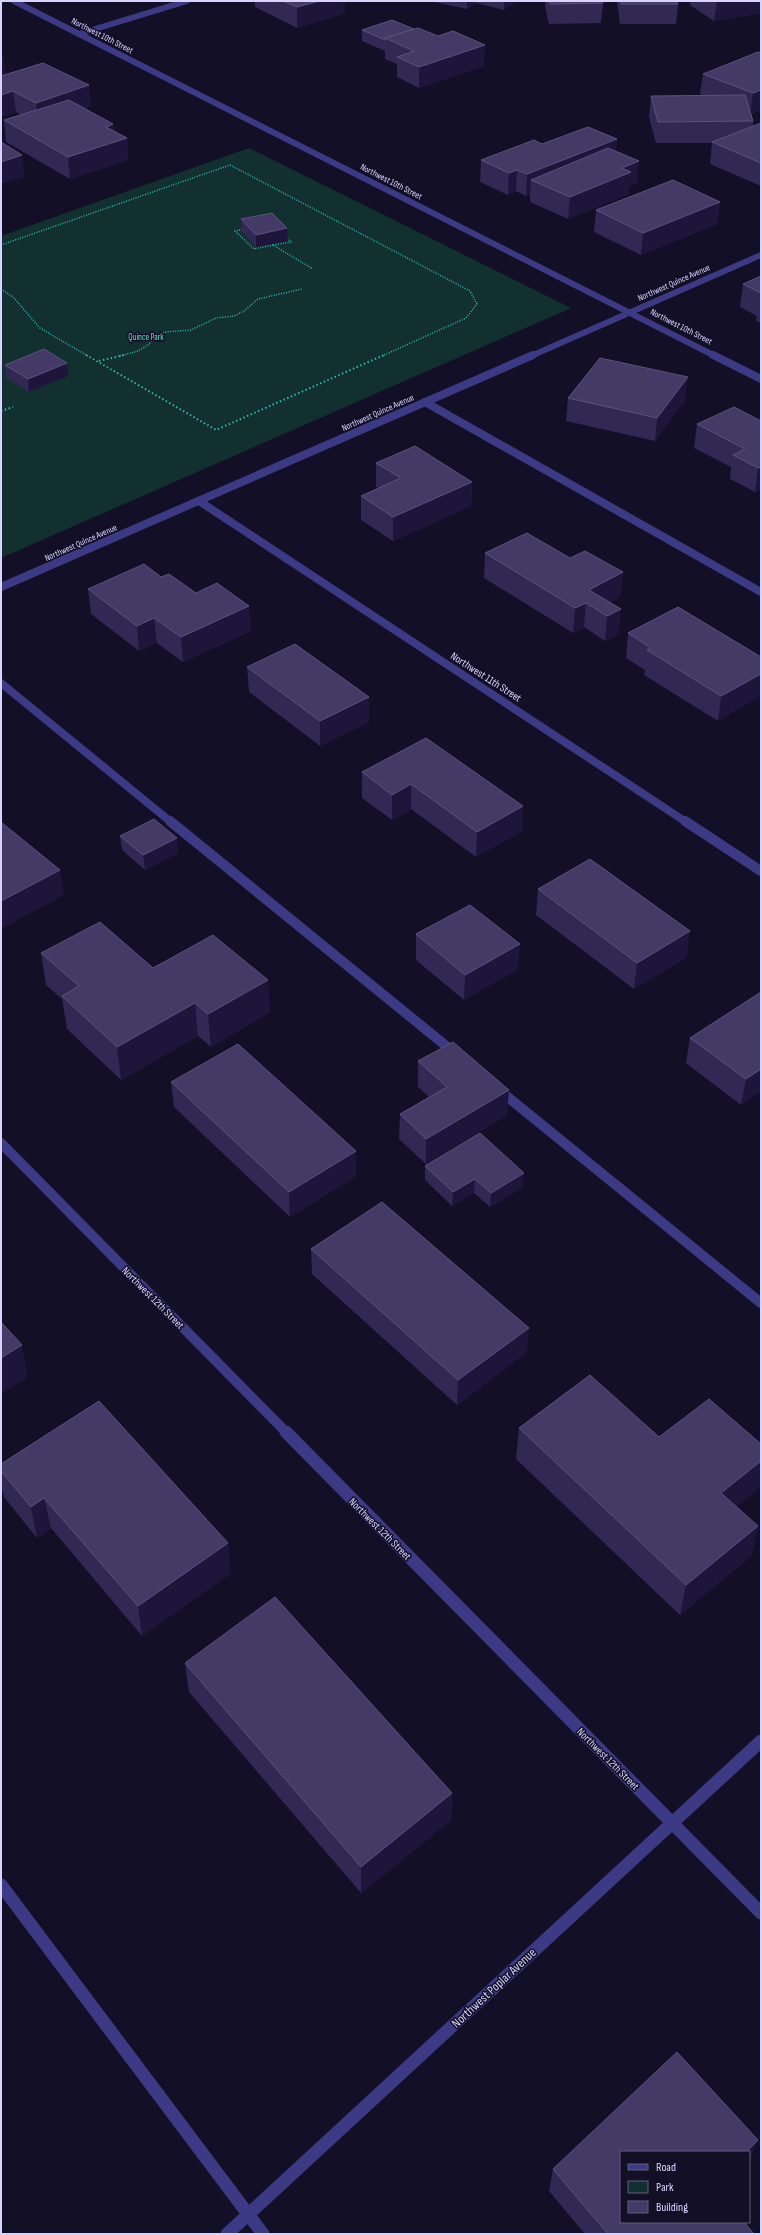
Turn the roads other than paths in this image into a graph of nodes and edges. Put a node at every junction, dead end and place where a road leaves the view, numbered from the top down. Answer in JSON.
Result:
{"nodes":[{"id":1,"x":14,"y":1,"type":"edge"},
{"id":2,"x":187,"y":1,"type":"edge"},
{"id":3,"x":79,"y":34,"type":"junction"},
{"id":4,"x":761,"y":255,"type":"edge"},
{"id":5,"x":631,"y":312,"type":"junction"},
{"id":6,"x":761,"y":379,"type":"edge"},
{"id":7,"x":425,"y":402,"type":"junction"},
{"id":8,"x":199,"y":501,"type":"junction"},
{"id":9,"x":1,"y":588,"type":"edge"},
{"id":10,"x":761,"y":592,"type":"edge"},
{"id":11,"x":1,"y":683,"type":"edge"},
{"id":12,"x":761,"y":871,"type":"edge"},
{"id":13,"x":464,"y":1061,"type":"edge"},
{"id":14,"x":489,"y":1082,"type":"edge"},
{"id":15,"x":1,"y":1143,"type":"edge"},
{"id":16,"x":761,"y":1303,"type":"edge"},
{"id":17,"x":761,"y":1741,"type":"edge"},
{"id":18,"x":671,"y":1824,"type":"junction"},
{"id":19,"x":1,"y":1885,"type":"edge"},
{"id":20,"x":761,"y":1913,"type":"edge"},
{"id":21,"x":249,"y":2214,"type":"junction"},
{"id":22,"x":227,"y":2234,"type":"edge"},
{"id":23,"x":263,"y":2234,"type":"edge"}],
"edges":[{"from":1,"to":3,"type":"street","name":"Northwest 10th Street"},
{"from":2,"to":3,"type":"street"},
{"from":3,"to":5,"type":"street","name":"Northwest 10th Street"},
{"from":4,"to":5,"type":"street","name":"Northwest Quince Avenue"},
{"from":5,"to":6,"type":"street","name":"Northwest 10th Street"},
{"from":5,"to":7,"type":"street","name":"Northwest Quince Avenue"},
{"from":7,"to":8,"type":"street","name":"Northwest Quince Avenue"},
{"from":7,"to":10,"type":"street"},
{"from":8,"to":9,"type":"street","name":"Northwest Quince Avenue"},
{"from":8,"to":12,"type":"street","name":"Northwest 11th Street"},
{"from":11,"to":13,"type":"street"},
{"from":14,"to":16,"type":"street"},
{"from":15,"to":18,"type":"street","name":"Northwest 12th Street"},
{"from":17,"to":18,"type":"street","name":"Northwest Poplar Avenue"},
{"from":18,"to":20,"type":"street","name":"Northwest 12th Street"},
{"from":18,"to":21,"type":"street","name":"Northwest Poplar Avenue"},
{"from":19,"to":21,"type":"street"},
{"from":21,"to":22,"type":"street","name":"Northwest Poplar Avenue"},
{"from":21,"to":23,"type":"street"}]}
